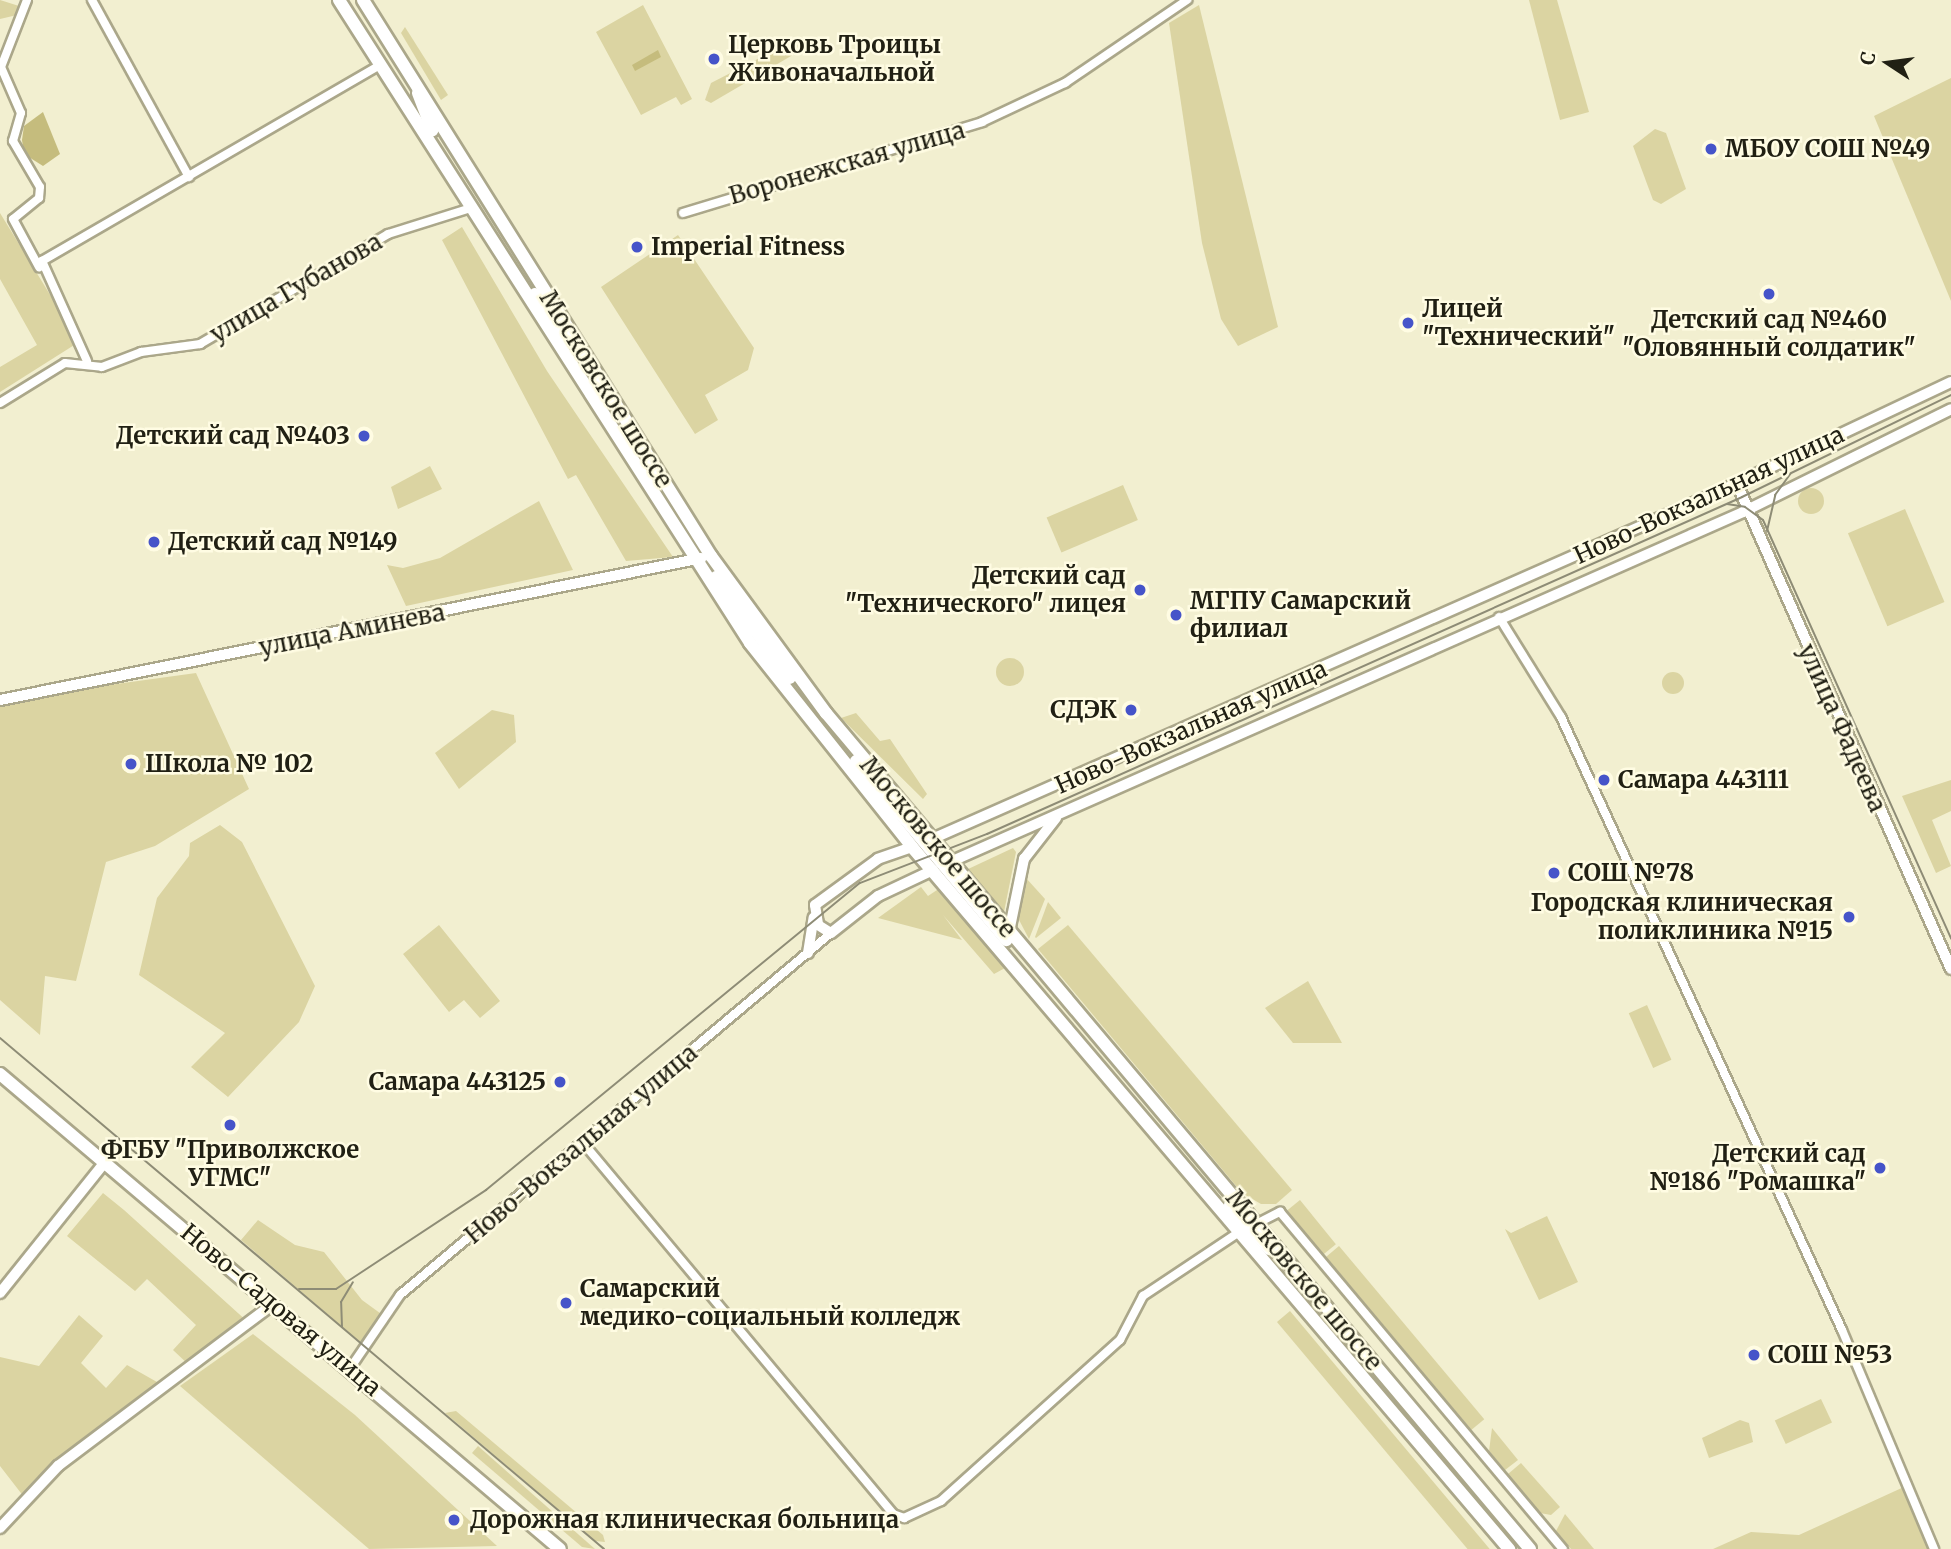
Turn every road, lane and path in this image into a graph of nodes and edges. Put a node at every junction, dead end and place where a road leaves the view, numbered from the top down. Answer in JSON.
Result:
{"nodes":[{"id":1,"x":27,"y":0,"type":"edge"},
{"id":2,"x":92,"y":0,"type":"edge"},
{"id":3,"x":339,"y":0,"type":"edge"},
{"id":4,"x":363,"y":0,"type":"edge"},
{"id":5,"x":1187,"y":0,"type":"edge"},
{"id":6,"x":380,"y":65,"type":"junction"},
{"id":7,"x":418,"y":92,"type":"junction"},
{"id":8,"x":405,"y":102,"type":"junction"},
{"id":9,"x":420,"y":110,"type":"junction"},
{"id":10,"x":188,"y":177,"type":"junction"},
{"id":11,"x":474,"y":206,"type":"junction"},
{"id":12,"x":683,"y":212,"type":"dead end"},
{"id":13,"x":39,"y":267,"type":"junction"},
{"id":14,"x":87,"y":361,"type":"junction"},
{"id":15,"x":1951,"y":382,"type":"edge"},
{"id":16,"x":0,"y":403,"type":"edge"},
{"id":17,"x":1951,"y":409,"type":"edge"},
{"id":18,"x":1737,"y":484,"type":"junction"},
{"id":19,"x":1746,"y":511,"type":"junction"},
{"id":20,"x":699,"y":560,"type":"junction"},
{"id":21,"x":1499,"y":617,"type":"junction"},
{"id":22,"x":0,"y":700,"type":"edge"},
{"id":23,"x":1061,"y":813,"type":"junction"},
{"id":24,"x":922,"y":843,"type":"junction"},
{"id":25,"x":941,"y":866,"type":"junction"},
{"id":26,"x":814,"y":917,"type":"junction"},
{"id":27,"x":831,"y":933,"type":"junction"},
{"id":28,"x":1009,"y":938,"type":"junction"},
{"id":29,"x":809,"y":952,"type":"junction"},
{"id":30,"x":1951,"y":969,"type":"edge"},
{"id":31,"x":0,"y":1074,"type":"edge"},
{"id":32,"x":584,"y":1144,"type":"junction"},
{"id":33,"x":104,"y":1163,"type":"junction"},
{"id":34,"x":1250,"y":1227,"type":"junction"},
{"id":35,"x":0,"y":1293,"type":"edge"},
{"id":36,"x":272,"y":1305,"type":"junction"},
{"id":37,"x":349,"y":1370,"type":"junction"},
{"id":38,"x":0,"y":1528,"type":"edge"},
{"id":39,"x":559,"y":1549,"type":"edge"},
{"id":40,"x":1509,"y":1549,"type":"edge"},
{"id":41,"x":1521,"y":1549,"type":"edge"},
{"id":42,"x":1530,"y":1549,"type":"edge"},
{"id":43,"x":1563,"y":1549,"type":"edge"},
{"id":44,"x":1934,"y":1549,"type":"edge"}],
"edges":[{"from":1,"to":13,"type":"street"},
{"from":2,"to":10,"type":"street"},
{"from":3,"to":6,"type":"main road","name":"Московское шоссе"},
{"from":4,"to":7,"type":"main road","name":"Московское шоссе"},
{"from":5,"to":12,"type":"street","name":"Воронежская улица"},
{"from":6,"to":8,"type":"main road","name":"Московское шоссе"},
{"from":6,"to":10,"type":"street"},
{"from":7,"to":9,"type":"main road","name":"Московское шоссе"},
{"from":7,"to":24,"type":"main road","name":"Московское шоссе"},
{"from":8,"to":9,"type":"main road","name":"Московское шоссе"},
{"from":8,"to":11,"type":"main road","name":"Московское шоссе"},
{"from":9,"to":11,"type":"main road","name":"Московское шоссе"},
{"from":10,"to":13,"type":"street"},
{"from":11,"to":14,"type":"street","name":"улица Губанова"},
{"from":11,"to":20,"type":"main road","name":"Московское шоссе"},
{"from":13,"to":14,"type":"street"},
{"from":14,"to":16,"type":"street","name":"улица Губанова"},
{"from":15,"to":18,"type":"main road","name":"Ново-Вокзальная улица"},
{"from":17,"to":19,"type":"main road","name":"Ново-Вокзальная улица"},
{"from":18,"to":19,"type":"street","name":"улица Фадеева"},
{"from":18,"to":24,"type":"main road","name":"Ново-Вокзальная улица"},
{"from":19,"to":21,"type":"main road","name":"Ново-Вокзальная улица"},
{"from":19,"to":30,"type":"street","name":"улица Фадеева"},
{"from":20,"to":22,"type":"street","name":"улица Аминева"},
{"from":20,"to":24,"type":"main road","name":"Московское шоссе"},
{"from":21,"to":23,"type":"main road","name":"Ново-Вокзальная улица"},
{"from":21,"to":44,"type":"street"},
{"from":23,"to":25,"type":"main road","name":"Ново-Вокзальная улица"},
{"from":23,"to":28,"type":"main road"},
{"from":24,"to":25,"type":"main road","name":"Московское шоссе"},
{"from":24,"to":26,"type":"main road","name":"Ново-Вокзальная улица"},
{"from":25,"to":27,"type":"main road","name":"Ново-Вокзальная улица"},
{"from":25,"to":28,"type":"main road","name":"Московское шоссе"},
{"from":25,"to":34,"type":"main road","name":"Московское шоссе"},
{"from":26,"to":27,"type":"main road"},
{"from":26,"to":29,"type":"main road"},
{"from":27,"to":29,"type":"street","name":"Ново-Вокзальная улица"},
{"from":28,"to":34,"type":"main road","name":"Московское шоссе"},
{"from":29,"to":32,"type":"street","name":"Ново-Вокзальная улица"},
{"from":31,"to":33,"type":"main road","name":"Ново-Садовая улица"},
{"from":32,"to":34,"type":"street"},
{"from":32,"to":37,"type":"street","name":"Ново-Вокзальная улица"},
{"from":33,"to":35,"type":"street"},
{"from":33,"to":36,"type":"main road","name":"Ново-Садовая улица"},
{"from":34,"to":40,"type":"main road","name":"Московское шоссе"},
{"from":34,"to":41,"type":"main road","name":"Московское шоссе"},
{"from":34,"to":42,"type":"main road","name":"Московское шоссе"},
{"from":34,"to":43,"type":"street"},
{"from":36,"to":37,"type":"main road","name":"Ново-Садовая улица"},
{"from":36,"to":38,"type":"street"},
{"from":37,"to":39,"type":"main road","name":"Ново-Садовая улица"}]}
